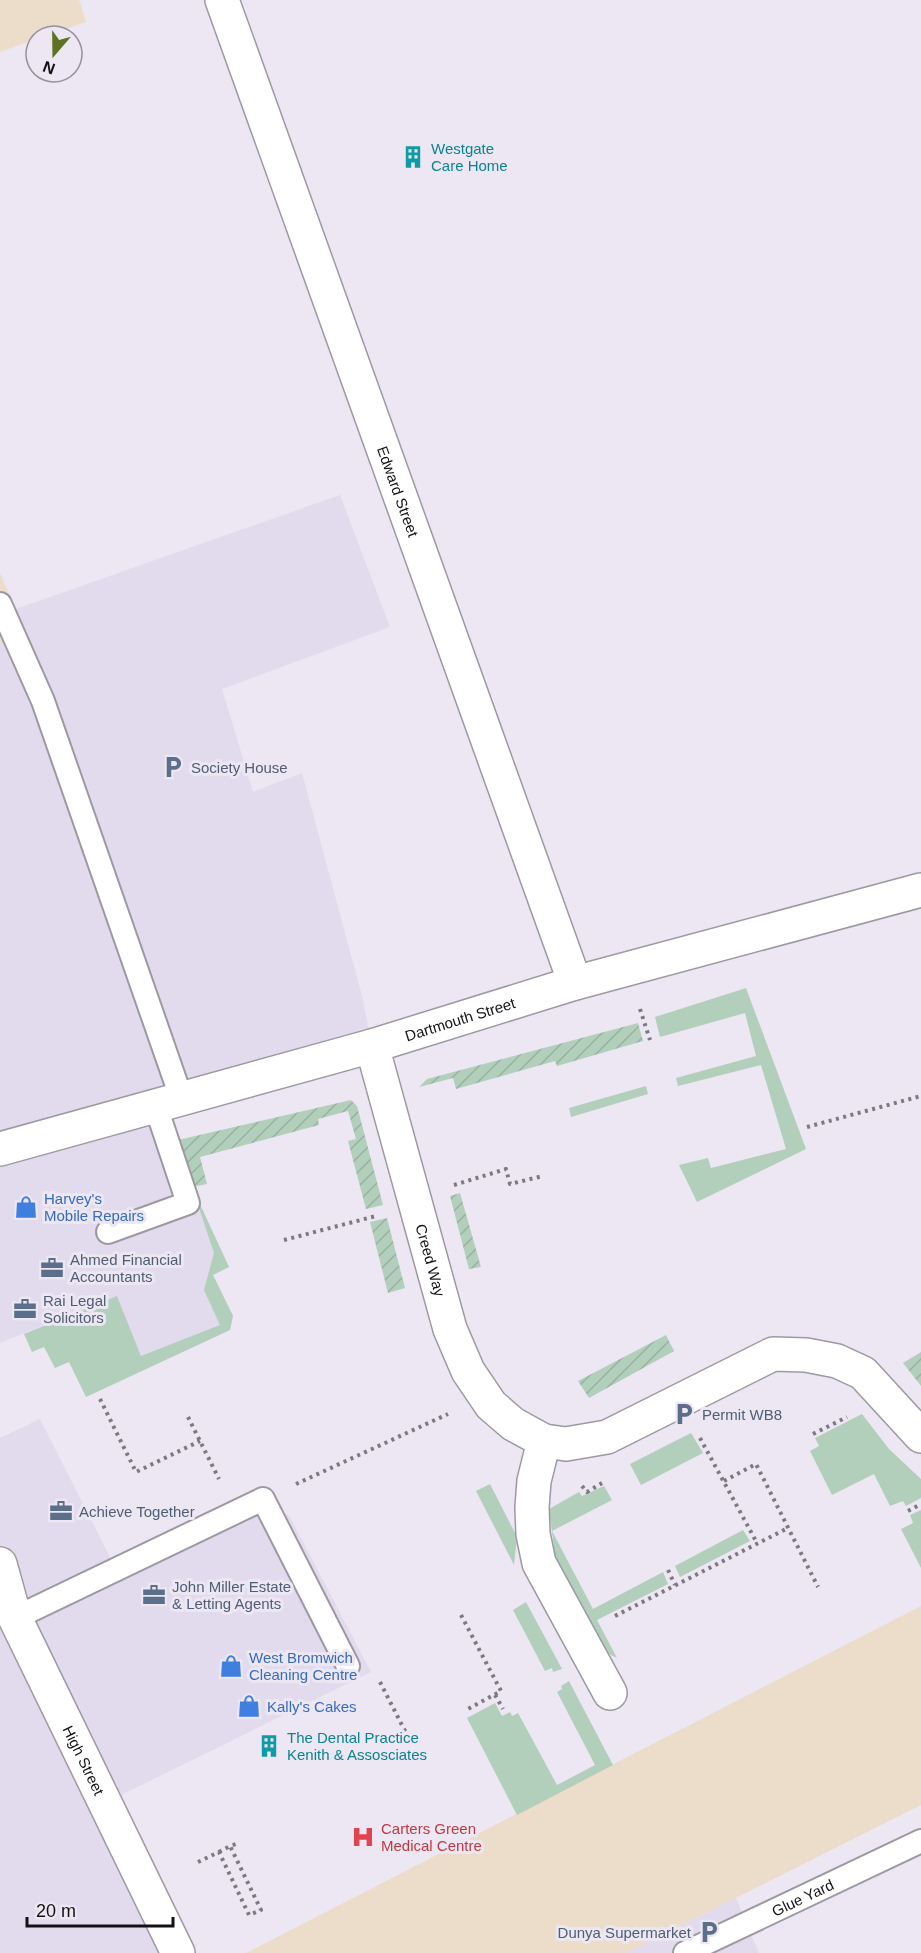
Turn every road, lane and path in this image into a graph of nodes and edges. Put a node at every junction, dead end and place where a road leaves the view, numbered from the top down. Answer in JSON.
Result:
{"nodes":[{"id":1,"x":222,"y":0,"type":"edge"},
{"id":2,"x":0,"y":604,"type":"edge"},
{"id":3,"x":921,"y":890,"type":"edge"},
{"id":4,"x":575,"y":983,"type":"junction"},
{"id":5,"x":640,"y":1006,"type":"dead end"},
{"id":6,"x":650,"y":1040,"type":"dead end"},
{"id":7,"x":372,"y":1046,"type":"junction"},
{"id":8,"x":921,"y":1096,"type":"edge"},
{"id":9,"x":169,"y":1103,"type":"junction"},
{"id":10,"x":807,"y":1127,"type":"dead end"},
{"id":11,"x":0,"y":1149,"type":"edge"},
{"id":12,"x":543,"y":1176,"type":"dead end"},
{"id":13,"x":448,"y":1187,"type":"dead end"},
{"id":14,"x":385,"y":1213,"type":"dead end"},
{"id":15,"x":108,"y":1232,"type":"dead end"},
{"id":16,"x":284,"y":1240,"type":"dead end"},
{"id":17,"x":100,"y":1399,"type":"dead end"},
{"id":18,"x":450,"y":1413,"type":"dead end"},
{"id":19,"x":854,"y":1414,"type":"dead end"},
{"id":20,"x":188,"y":1417,"type":"dead end"},
{"id":21,"x":813,"y":1434,"type":"dead end"},
{"id":22,"x":699,"y":1436,"type":"dead end"},
{"id":23,"x":921,"y":1436,"type":"edge"},
{"id":24,"x":200,"y":1441,"type":"junction"},
{"id":25,"x":544,"y":1441,"type":"junction"},
{"id":26,"x":724,"y":1481,"type":"junction"},
{"id":27,"x":263,"y":1499,"type":"junction"},
{"id":28,"x":921,"y":1504,"type":"edge"},
{"id":29,"x":908,"y":1511,"type":"dead end"},
{"id":30,"x":235,"y":1512,"type":"junction"},
{"id":31,"x":789,"y":1528,"type":"junction"},
{"id":32,"x":757,"y":1543,"type":"junction"},
{"id":33,"x":0,"y":1564,"type":"edge"},
{"id":34,"x":668,"y":1570,"type":"dead end"},
{"id":35,"x":675,"y":1585,"type":"junction"},
{"id":36,"x":818,"y":1587,"type":"dead end"},
{"id":37,"x":461,"y":1615,"type":"dead end"},
{"id":38,"x":614,"y":1616,"type":"dead end"},
{"id":39,"x":8,"y":1622,"type":"edge"},
{"id":40,"x":348,"y":1666,"type":"dead end"},
{"id":41,"x":610,"y":1693,"type":"dead end"},
{"id":42,"x":495,"y":1695,"type":"junction"},
{"id":43,"x":468,"y":1709,"type":"dead end"},
{"id":44,"x":503,"y":1709,"type":"dead end"},
{"id":45,"x":921,"y":1841,"type":"edge"},
{"id":46,"x":236,"y":1844,"type":"dead end"},
{"id":47,"x":230,"y":1846,"type":"junction"},
{"id":48,"x":219,"y":1852,"type":"junction"},
{"id":49,"x":198,"y":1862,"type":"dead end"},
{"id":50,"x":178,"y":1953,"type":"edge"},
{"id":51,"x":685,"y":1953,"type":"edge"}],
"edges":[{"from":1,"to":4,"type":"street","name":"Edward Street"},
{"from":2,"to":9,"type":"lane"},
{"from":3,"to":4,"type":"street","name":"Dartmouth Street"},
{"from":4,"to":7,"type":"street","name":"Dartmouth Street"},
{"from":5,"to":6,"type":"path"},
{"from":7,"to":9,"type":"street","name":"Dartmouth Street"},
{"from":7,"to":25,"type":"street","name":"Creed Way"},
{"from":8,"to":10,"type":"path"},
{"from":9,"to":11,"type":"street","name":"Dartmouth Street"},
{"from":9,"to":15,"type":"lane"},
{"from":12,"to":13,"type":"path"},
{"from":14,"to":16,"type":"path"},
{"from":17,"to":24,"type":"path"},
{"from":18,"to":27,"type":"path"},
{"from":19,"to":21,"type":"path"},
{"from":20,"to":24,"type":"path"},
{"from":22,"to":26,"type":"path"},
{"from":23,"to":25,"type":"street","name":"Creed Way"},
{"from":24,"to":30,"type":"path"},
{"from":25,"to":41,"type":"street"},
{"from":26,"to":31,"type":"path"},
{"from":26,"to":32,"type":"path"},
{"from":27,"to":30,"type":"lane"},
{"from":27,"to":40,"type":"lane"},
{"from":28,"to":29,"type":"path"},
{"from":30,"to":39,"type":"lane"},
{"from":31,"to":32,"type":"path"},
{"from":31,"to":36,"type":"path"},
{"from":32,"to":35,"type":"path"},
{"from":33,"to":39,"type":"street","name":"High Street"},
{"from":34,"to":35,"type":"path"},
{"from":35,"to":38,"type":"path"},
{"from":37,"to":42,"type":"path"},
{"from":39,"to":50,"type":"street","name":"High Street"},
{"from":42,"to":43,"type":"path"},
{"from":42,"to":44,"type":"path"},
{"from":45,"to":51,"type":"lane","name":"Glue Yard"},
{"from":46,"to":47,"type":"path"},
{"from":47,"to":48,"type":"path"},
{"from":47,"to":48,"type":"path"},
{"from":48,"to":49,"type":"path"}]}
